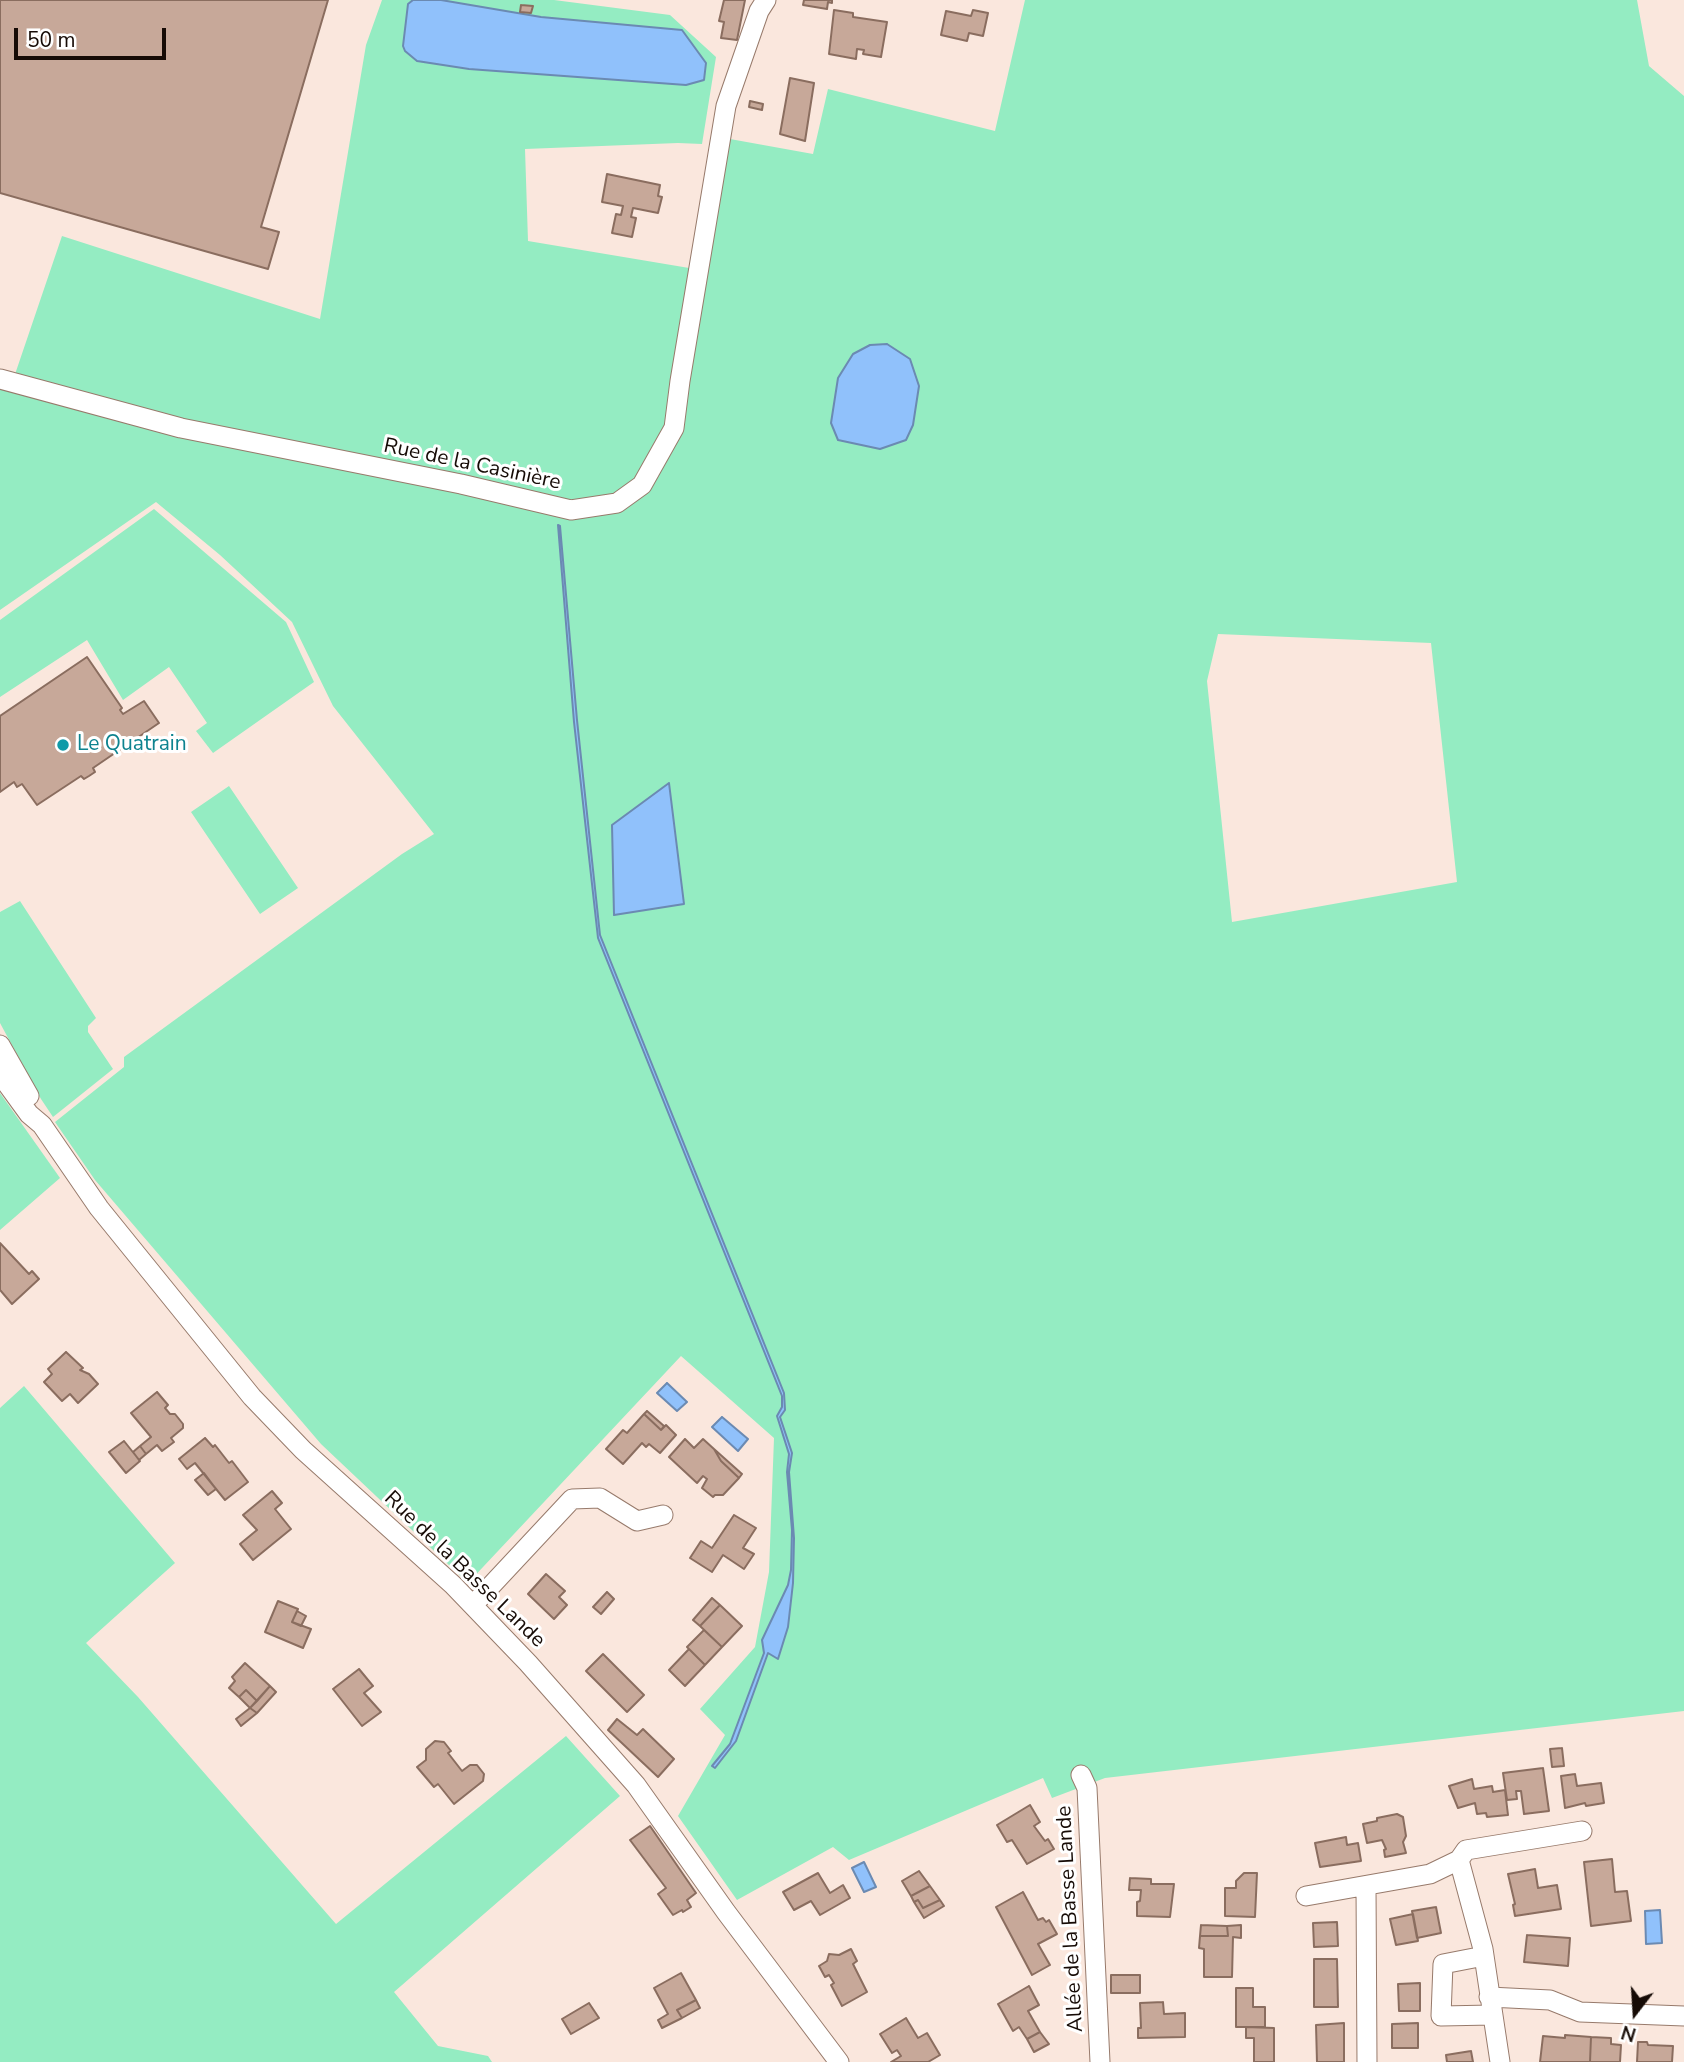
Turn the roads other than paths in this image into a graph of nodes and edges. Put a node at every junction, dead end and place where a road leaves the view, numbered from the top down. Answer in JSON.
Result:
{"nodes":[{"id":1,"x":766,"y":0,"type":"edge"},
{"id":2,"x":0,"y":379,"type":"edge"},
{"id":3,"x":0,"y":1045,"type":"edge"},
{"id":4,"x":0,"y":1074,"type":"edge"},
{"id":5,"x":42,"y":1125,"type":"junction"},
{"id":6,"x":663,"y":1515,"type":"dead end"},
{"id":7,"x":473,"y":1605,"type":"junction"},
{"id":8,"x":1081,"y":1775,"type":"dead end"},
{"id":9,"x":1582,"y":1831,"type":"dead end"},
{"id":10,"x":1459,"y":1860,"type":"junction"},
{"id":11,"x":1366,"y":1886,"type":"junction"},
{"id":12,"x":1306,"y":1896,"type":"dead end"},
{"id":13,"x":1484,"y":1956,"type":"junction"},
{"id":14,"x":1490,"y":2006,"type":"junction"},
{"id":15,"x":1684,"y":2016,"type":"edge"},
{"id":16,"x":839,"y":2062,"type":"edge"},
{"id":17,"x":1100,"y":2062,"type":"edge"},
{"id":18,"x":1367,"y":2062,"type":"edge"},
{"id":19,"x":1500,"y":2062,"type":"edge"}],
"edges":[{"from":1,"to":2,"type":"street","name":"Rue de la Casinière"},
{"from":3,"to":5,"type":"street","name":"Rue de la Basse Lande"},
{"from":4,"to":5,"type":"street","name":"Rue de la Basse Lande"},
{"from":5,"to":7,"type":"street","name":"Rue de la Basse Lande"},
{"from":6,"to":7,"type":"street"},
{"from":7,"to":16,"type":"street","name":"Rue de la Basse Lande"},
{"from":8,"to":17,"type":"street","name":"Allée de la Basse Lande"},
{"from":9,"to":10,"type":"street"},
{"from":10,"to":11,"type":"street"},
{"from":10,"to":13,"type":"street"},
{"from":11,"to":12,"type":"street"},
{"from":11,"to":18,"type":"street"},
{"from":13,"to":14,"type":"street"},
{"from":13,"to":14,"type":"street"},
{"from":14,"to":15,"type":"street"},
{"from":14,"to":19,"type":"street"}]}
